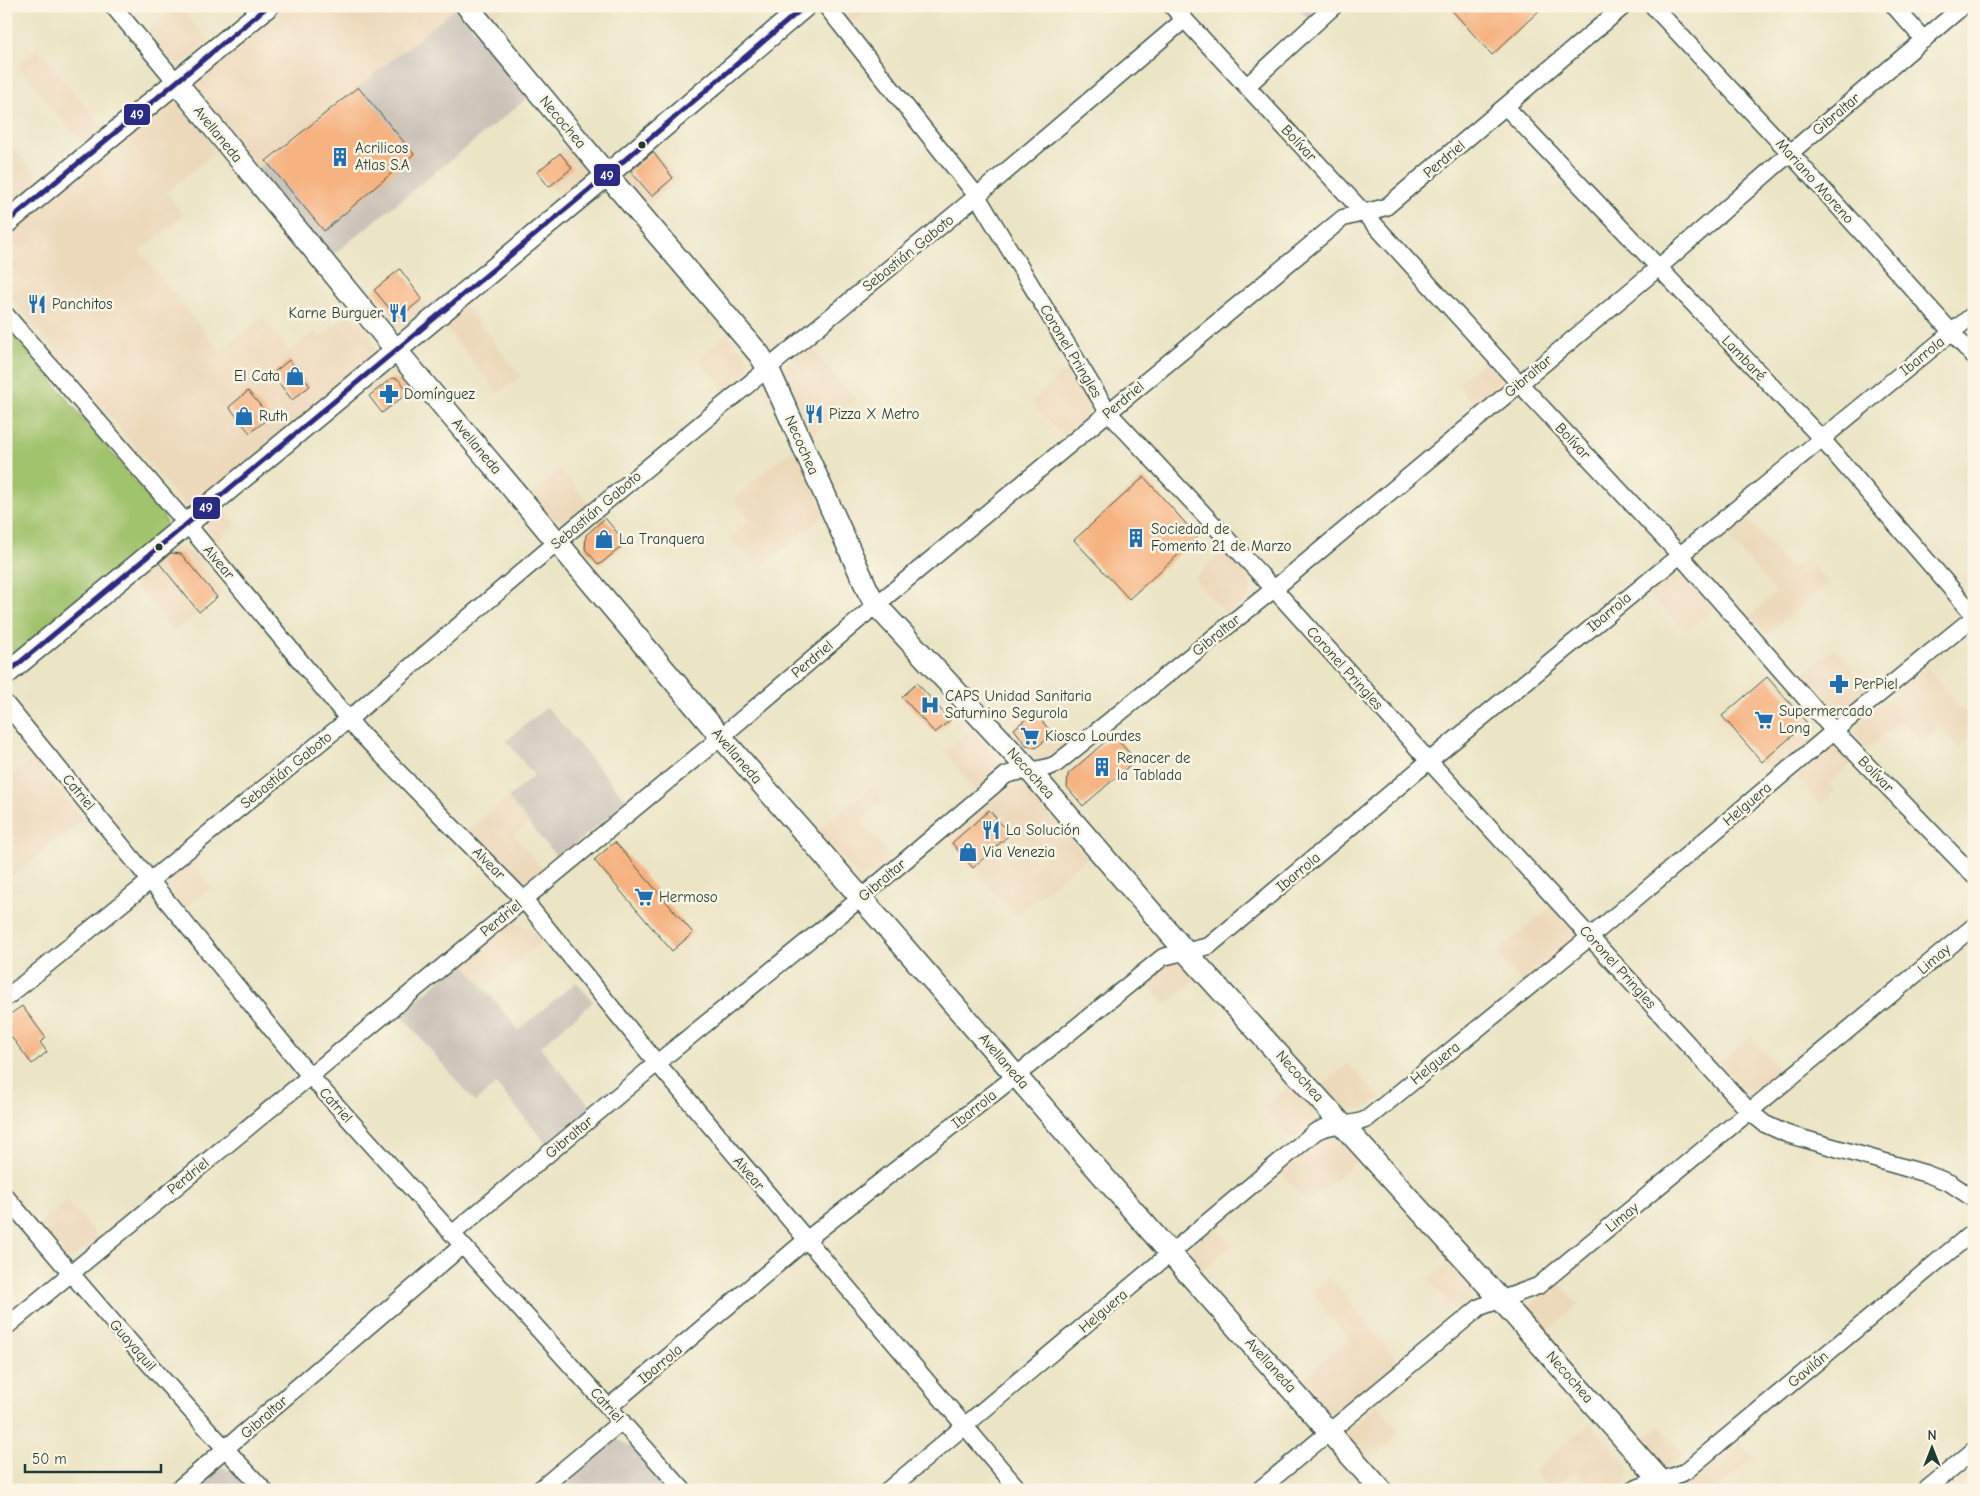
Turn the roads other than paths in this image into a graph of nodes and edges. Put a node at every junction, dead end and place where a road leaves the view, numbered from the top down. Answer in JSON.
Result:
{"nodes":[{"id":1,"x":113,"y":6,"type":"edge"},
{"id":2,"x":268,"y":6,"type":"edge"},
{"id":3,"x":467,"y":6,"type":"edge"},
{"id":4,"x":806,"y":6,"type":"edge"},
{"id":5,"x":826,"y":6,"type":"edge"},
{"id":6,"x":1172,"y":6,"type":"edge"},
{"id":7,"x":1334,"y":6,"type":"edge"},
{"id":8,"x":1624,"y":6,"type":"edge"},
{"id":9,"x":1653,"y":6,"type":"edge"},
{"id":10,"x":1894,"y":6,"type":"edge"},
{"id":11,"x":1964,"y":6,"type":"edge"},
{"id":12,"x":1184,"y":20,"type":"junction"},
{"id":13,"x":1924,"y":40,"type":"junction"},
{"id":14,"x":177,"y":83,"type":"junction"},
{"id":15,"x":1246,"y":86,"type":"junction"},
{"id":16,"x":1506,"y":107,"type":"junction"},
{"id":17,"x":1790,"y":153,"type":"junction"},
{"id":18,"x":607,"y":175,"type":"junction"},
{"id":19,"x":977,"y":196,"type":"junction"},
{"id":20,"x":1364,"y":213,"type":"junction"},
{"id":21,"x":6,"y":223,"type":"edge"},
{"id":22,"x":1658,"y":268,"type":"junction"},
{"id":23,"x":1974,"y":314,"type":"edge"},
{"id":24,"x":6,"y":315,"type":"edge"},
{"id":25,"x":1951,"y":332,"type":"junction"},
{"id":26,"x":396,"y":350,"type":"junction"},
{"id":27,"x":1974,"y":357,"type":"edge"},
{"id":28,"x":768,"y":368,"type":"junction"},
{"id":29,"x":1519,"y":384,"type":"junction"},
{"id":30,"x":1108,"y":412,"type":"junction"},
{"id":31,"x":1821,"y":438,"type":"junction"},
{"id":32,"x":187,"y":524,"type":"junction"},
{"id":33,"x":557,"y":542,"type":"junction"},
{"id":34,"x":1679,"y":554,"type":"junction"},
{"id":35,"x":1274,"y":588,"type":"junction"},
{"id":36,"x":876,"y":605,"type":"junction"},
{"id":37,"x":1974,"y":616,"type":"edge"},
{"id":38,"x":6,"y":674,"type":"edge"},
{"id":39,"x":6,"y":704,"type":"edge"},
{"id":40,"x":349,"y":719,"type":"junction"},
{"id":41,"x":1834,"y":731,"type":"junction"},
{"id":42,"x":720,"y":737,"type":"junction"},
{"id":43,"x":1429,"y":761,"type":"junction"},
{"id":44,"x":1029,"y":770,"type":"junction"},
{"id":45,"x":1974,"y":876,"type":"edge"},
{"id":46,"x":151,"y":879,"type":"junction"},
{"id":47,"x":862,"y":897,"type":"junction"},
{"id":48,"x":524,"y":900,"type":"junction"},
{"id":49,"x":1974,"y":926,"type":"edge"},
{"id":50,"x":1590,"y":937,"type":"junction"},
{"id":51,"x":1186,"y":952,"type":"junction"},
{"id":52,"x":6,"y":998,"type":"edge"},
{"id":53,"x":657,"y":1063,"type":"junction"},
{"id":54,"x":1017,"y":1075,"type":"junction"},
{"id":55,"x":310,"y":1076,"type":"junction"},
{"id":56,"x":1750,"y":1112,"type":"junction"},
{"id":57,"x":1344,"y":1125,"type":"junction"},
{"id":58,"x":6,"y":1197,"type":"edge"},
{"id":59,"x":1974,"y":1199,"type":"edge"},
{"id":60,"x":1974,"y":1231,"type":"edge"},
{"id":61,"x":457,"y":1240,"type":"junction"},
{"id":62,"x":806,"y":1240,"type":"junction"},
{"id":63,"x":1171,"y":1254,"type":"junction"},
{"id":64,"x":70,"y":1273,"type":"junction"},
{"id":65,"x":1501,"y":1300,"type":"junction"},
{"id":66,"x":6,"y":1327,"type":"edge"},
{"id":67,"x":609,"y":1407,"type":"junction"},
{"id":68,"x":622,"y":1421,"type":"junction"},
{"id":69,"x":965,"y":1426,"type":"junction"},
{"id":70,"x":1330,"y":1431,"type":"junction"},
{"id":71,"x":226,"y":1450,"type":"junction"},
{"id":72,"x":1974,"y":1450,"type":"edge"},
{"id":73,"x":1665,"y":1485,"type":"edge"},
{"id":74,"x":178,"y":1490,"type":"edge"},
{"id":75,"x":264,"y":1490,"type":"edge"},
{"id":76,"x":539,"y":1490,"type":"edge"},
{"id":77,"x":683,"y":1490,"type":"edge"},
{"id":78,"x":888,"y":1490,"type":"edge"},
{"id":79,"x":1019,"y":1490,"type":"edge"},
{"id":80,"x":1259,"y":1490,"type":"edge"},
{"id":81,"x":1381,"y":1490,"type":"edge"},
{"id":82,"x":1633,"y":1490,"type":"edge"},
{"id":83,"x":1926,"y":1490,"type":"edge"}],
"edges":[{"from":1,"to":14,"type":"street","name":"Avellaneda"},
{"from":2,"to":14,"type":"street"},
{"from":3,"to":18,"type":"street","name":"Necochea"},
{"from":4,"to":18,"type":"street"},
{"from":5,"to":19,"type":"street","name":"Coronel Pringles"},
{"from":6,"to":12,"type":"street","name":"Bolívar"},
{"from":7,"to":15,"type":"street"},
{"from":8,"to":16,"type":"street","name":"Perdriel"},
{"from":9,"to":17,"type":"street","name":"Mariano Moreno"},
{"from":10,"to":13,"type":"street"},
{"from":11,"to":13,"type":"street","name":"Gibraltar"},
{"from":12,"to":15,"type":"street","name":"Bolívar"},
{"from":12,"to":19,"type":"street","name":"Sebastián Gaboto"},
{"from":13,"to":17,"type":"street","name":"Gibraltar"},
{"from":14,"to":21,"type":"street"},
{"from":14,"to":26,"type":"street","name":"Avellaneda"},
{"from":15,"to":20,"type":"street","name":"Bolívar"},
{"from":16,"to":20,"type":"street","name":"Perdriel"},
{"from":16,"to":22,"type":"street","name":"Lambaré"},
{"from":17,"to":22,"type":"street","name":"Gibraltar"},
{"from":17,"to":25,"type":"street","name":"Mariano Moreno"},
{"from":18,"to":26,"type":"street"},
{"from":18,"to":28,"type":"street","name":"Necochea"},
{"from":19,"to":28,"type":"street","name":"Sebastián Gaboto"},
{"from":19,"to":30,"type":"street","name":"Coronel Pringles"},
{"from":20,"to":29,"type":"street","name":"Bolívar"},
{"from":20,"to":30,"type":"street","name":"Perdriel"},
{"from":22,"to":29,"type":"street","name":"Gibraltar"},
{"from":22,"to":31,"type":"street","name":"Lambaré"},
{"from":23,"to":25,"type":"street","name":"Ibarrola"},
{"from":24,"to":32,"type":"street","name":"Alvear"},
{"from":25,"to":27,"type":"street","name":"Mariano Moreno"},
{"from":25,"to":31,"type":"street","name":"Ibarrola"},
{"from":26,"to":32,"type":"street"},
{"from":26,"to":33,"type":"street","name":"Avellaneda"},
{"from":28,"to":33,"type":"street","name":"Sebastián Gaboto"},
{"from":28,"to":36,"type":"street","name":"Necochea"},
{"from":29,"to":34,"type":"street","name":"Bolívar"},
{"from":29,"to":35,"type":"street","name":"Gibraltar"},
{"from":30,"to":35,"type":"street","name":"Coronel Pringles"},
{"from":30,"to":36,"type":"street","name":"Perdriel"},
{"from":31,"to":34,"type":"street","name":"Ibarrola"},
{"from":31,"to":37,"type":"street","name":"Lambaré"},
{"from":32,"to":38,"type":"street"},
{"from":32,"to":40,"type":"street","name":"Alvear"},
{"from":33,"to":40,"type":"street","name":"Sebastián Gaboto"},
{"from":33,"to":42,"type":"street","name":"Avellaneda"},
{"from":34,"to":41,"type":"street","name":"Bolívar"},
{"from":34,"to":43,"type":"street","name":"Ibarrola"},
{"from":35,"to":43,"type":"street","name":"Coronel Pringles"},
{"from":35,"to":44,"type":"street","name":"Gibraltar"},
{"from":36,"to":42,"type":"street","name":"Perdriel"},
{"from":36,"to":44,"type":"street","name":"Necochea"},
{"from":37,"to":41,"type":"street","name":"Helguera"},
{"from":39,"to":46,"type":"street","name":"Catriel"},
{"from":40,"to":46,"type":"street","name":"Sebastián Gaboto"},
{"from":40,"to":48,"type":"street","name":"Alvear"},
{"from":41,"to":45,"type":"street","name":"Bolívar"},
{"from":41,"to":50,"type":"street","name":"Helguera"},
{"from":42,"to":47,"type":"street","name":"Avellaneda"},
{"from":42,"to":48,"type":"street","name":"Perdriel"},
{"from":43,"to":50,"type":"street","name":"Coronel Pringles"},
{"from":43,"to":51,"type":"street","name":"Ibarrola"},
{"from":44,"to":47,"type":"street","name":"Gibraltar"},
{"from":44,"to":51,"type":"street","name":"Necochea"},
{"from":46,"to":52,"type":"street","name":"Sebastián Gaboto"},
{"from":46,"to":55,"type":"street","name":"Catriel"},
{"from":47,"to":53,"type":"street","name":"Gibraltar"},
{"from":47,"to":54,"type":"street","name":"Avellaneda"},
{"from":48,"to":53,"type":"street","name":"Alvear"},
{"from":48,"to":55,"type":"street","name":"Perdriel"},
{"from":49,"to":56,"type":"street","name":"Limay"},
{"from":50,"to":56,"type":"street","name":"Coronel Pringles"},
{"from":50,"to":57,"type":"street","name":"Helguera"},
{"from":51,"to":54,"type":"street","name":"Ibarrola"},
{"from":51,"to":57,"type":"street","name":"Necochea"},
{"from":53,"to":61,"type":"street","name":"Gibraltar"},
{"from":53,"to":62,"type":"street","name":"Alvear"},
{"from":54,"to":62,"type":"street","name":"Ibarrola"},
{"from":54,"to":63,"type":"street","name":"Avellaneda"},
{"from":55,"to":61,"type":"street","name":"Catriel"},
{"from":55,"to":64,"type":"street","name":"Perdriel"},
{"from":56,"to":59,"type":"street","name":"Coronel Pringles"},
{"from":56,"to":65,"type":"street","name":"Limay"},
{"from":57,"to":63,"type":"street","name":"Helguera"},
{"from":57,"to":65,"type":"street","name":"Necochea"},
{"from":58,"to":64,"type":"street","name":"Guayaquil"},
{"from":60,"to":73,"type":"street","name":"Gavilán"},
{"from":61,"to":67,"type":"street","name":"Catriel"},
{"from":61,"to":71,"type":"street","name":"Gibraltar"},
{"from":62,"to":67,"type":"street","name":"Ibarrola"},
{"from":62,"to":69,"type":"street","name":"Alvear"},
{"from":63,"to":69,"type":"street","name":"Helguera"},
{"from":63,"to":70,"type":"street","name":"Avellaneda"},
{"from":64,"to":66,"type":"street","name":"Perdriel"},
{"from":64,"to":71,"type":"street","name":"Guayaquil"},
{"from":65,"to":70,"type":"street","name":"Limay"},
{"from":65,"to":73,"type":"street","name":"Necochea"},
{"from":67,"to":68,"type":"street","name":"Catriel"},
{"from":68,"to":76,"type":"street"},
{"from":68,"to":77,"type":"street","name":"Catriel"},
{"from":69,"to":78,"type":"street","name":"Helguera"},
{"from":69,"to":79,"type":"street","name":"Alvear"},
{"from":70,"to":80,"type":"street","name":"Limay"},
{"from":70,"to":81,"type":"street","name":"Avellaneda"},
{"from":71,"to":74,"type":"street","name":"Gibraltar"},
{"from":71,"to":75,"type":"street","name":"Guayaquil"},
{"from":72,"to":83,"type":"street"},
{"from":73,"to":82,"type":"street","name":"Gavilán"}]}
